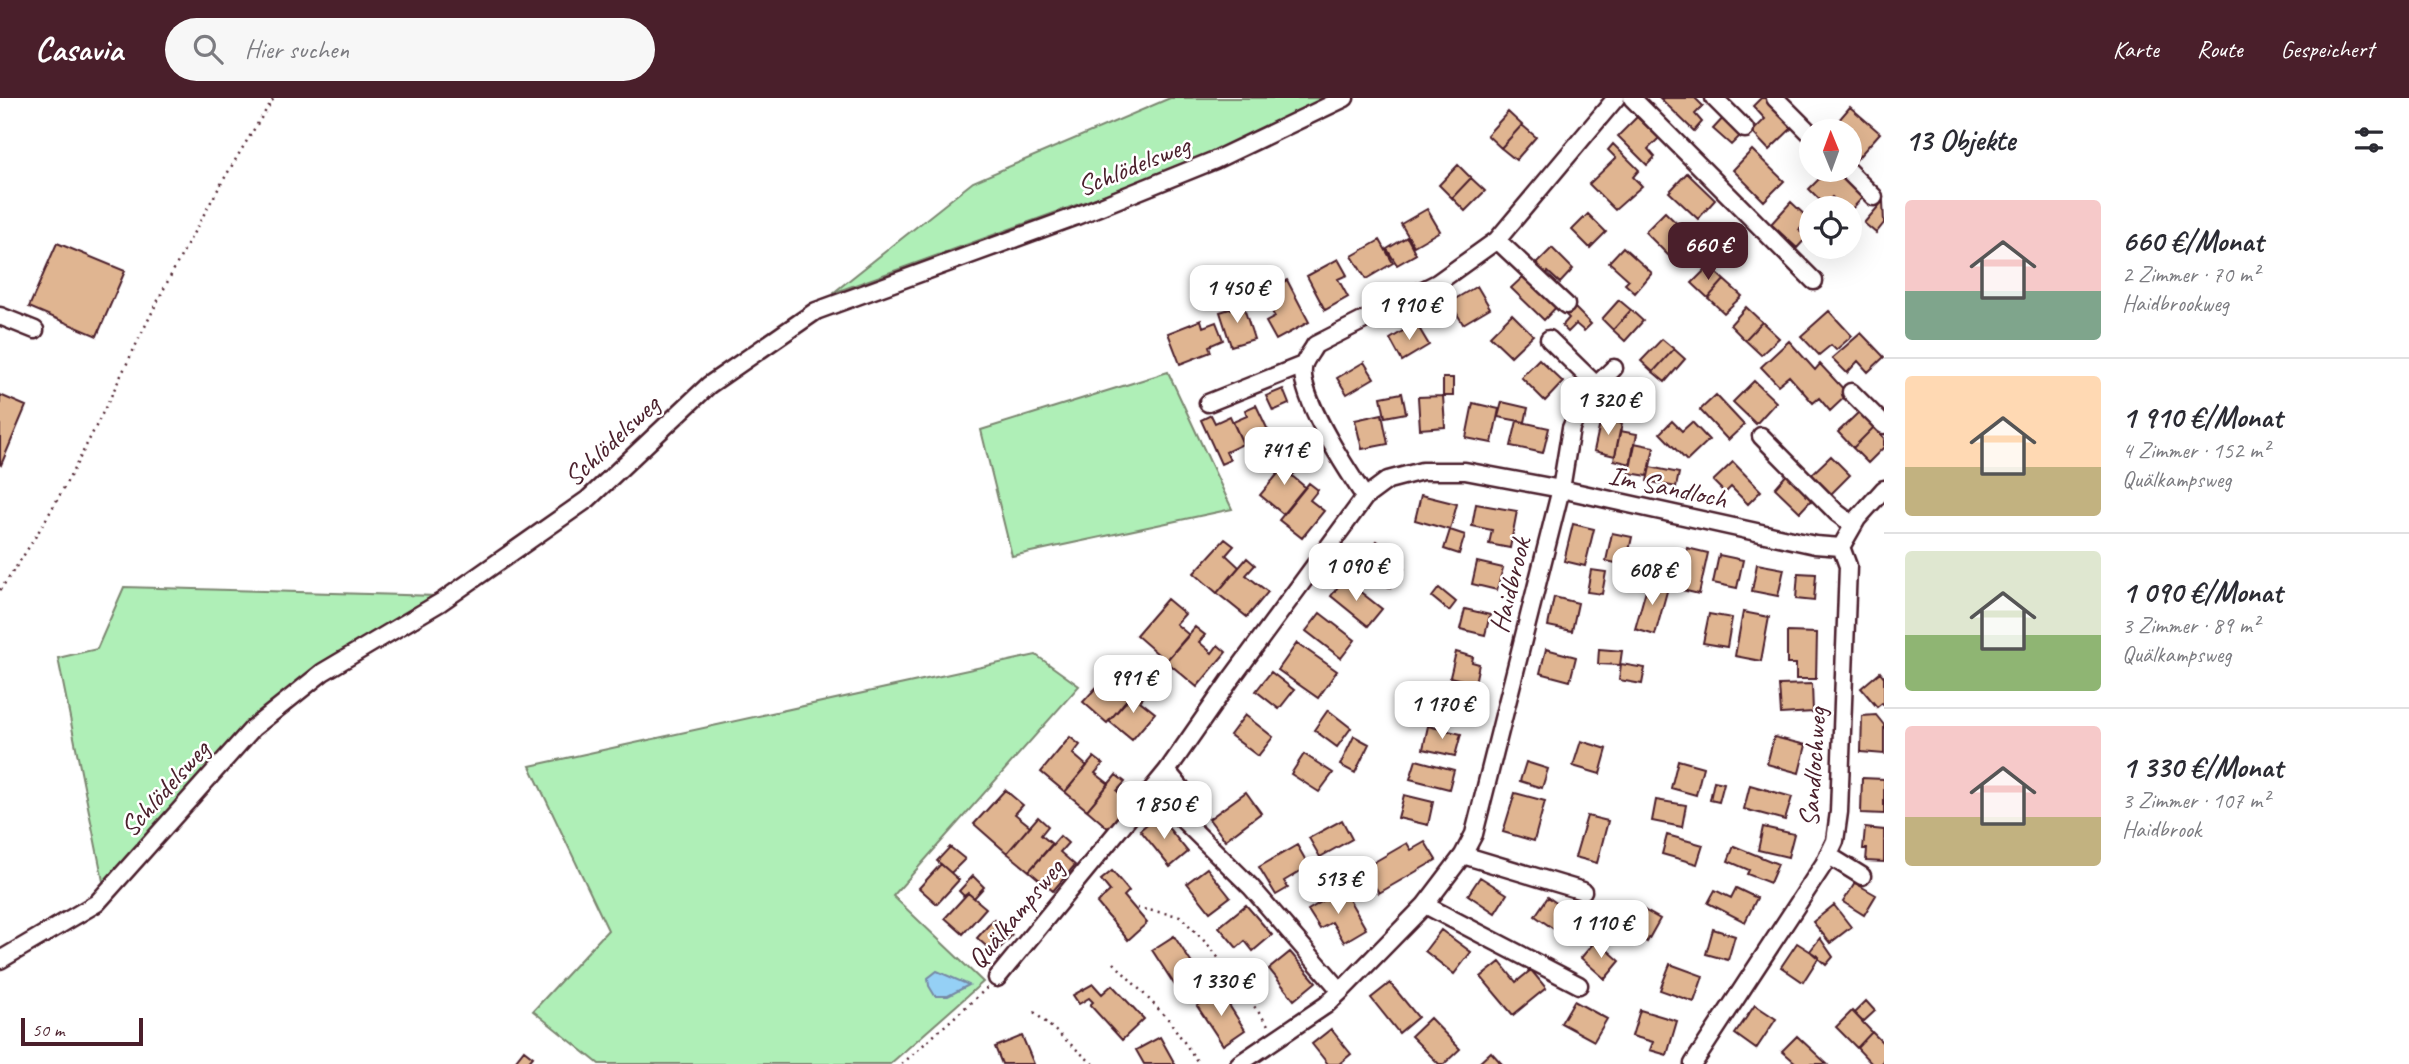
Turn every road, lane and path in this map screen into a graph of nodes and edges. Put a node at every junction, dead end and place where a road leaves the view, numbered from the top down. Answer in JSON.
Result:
{"nodes":[{"id":1,"x":274,"y":98,"type":"edge"},
{"id":2,"x":1345,"y":98,"type":"edge"},
{"id":3,"x":1616,"y":98,"type":"edge"},
{"id":4,"x":1632,"y":98,"type":"edge"},
{"id":5,"x":1714,"y":98,"type":"edge"},
{"id":6,"x":1775,"y":98,"type":"edge"},
{"id":7,"x":1799,"y":122,"type":"edge"},
{"id":8,"x":1745,"y":129,"type":"dead end"},
{"id":9,"x":1859,"y":182,"type":"edge"},
{"id":10,"x":1874,"y":197,"type":"dead end"},
{"id":11,"x":1497,"y":240,"type":"junction"},
{"id":12,"x":1814,"y":281,"type":"dead end"},
{"id":13,"x":1566,"y":305,"type":"dead end"},
{"id":14,"x":0,"y":316,"type":"edge"},
{"id":15,"x":35,"y":330,"type":"dead end"},
{"id":16,"x":1549,"y":339,"type":"dead end"},
{"id":17,"x":1303,"y":365,"type":"junction"},
{"id":18,"x":1614,"y":368,"type":"dead end"},
{"id":19,"x":1596,"y":385,"type":"junction"},
{"id":20,"x":1851,"y":393,"type":"dead end"},
{"id":21,"x":1208,"y":403,"type":"dead end"},
{"id":22,"x":1884,"y":425,"type":"edge"},
{"id":23,"x":1761,"y":436,"type":"dead end"},
{"id":24,"x":1560,"y":489,"type":"junction"},
{"id":25,"x":1884,"y":489,"type":"edge"},
{"id":26,"x":1365,"y":497,"type":"junction"},
{"id":27,"x":1853,"y":525,"type":"junction"},
{"id":28,"x":1841,"y":547,"type":"junction"},
{"id":29,"x":0,"y":590,"type":"edge"},
{"id":30,"x":1167,"y":771,"type":"junction"},
{"id":31,"x":1463,"y":855,"type":"junction"},
{"id":32,"x":1828,"y":855,"type":"junction"},
{"id":33,"x":1862,"y":876,"type":"dead end"},
{"id":34,"x":1583,"y":891,"type":"dead end"},
{"id":35,"x":1425,"y":905,"type":"junction"},
{"id":36,"x":1137,"y":908,"type":"dead end"},
{"id":37,"x":0,"y":960,"type":"edge"},
{"id":38,"x":1114,"y":963,"type":"dead end"},
{"id":39,"x":997,"y":978,"type":"joint"},
{"id":40,"x":1579,"y":985,"type":"dead end"},
{"id":41,"x":1341,"y":991,"type":"junction"},
{"id":42,"x":1034,"y":1012,"type":"dead end"},
{"id":43,"x":1278,"y":1039,"type":"junction"},
{"id":44,"x":902,"y":1064,"type":"edge"},
{"id":45,"x":1093,"y":1064,"type":"edge"},
{"id":46,"x":1199,"y":1064,"type":"edge"},
{"id":47,"x":1239,"y":1064,"type":"edge"},
{"id":48,"x":1693,"y":1064,"type":"edge"}],
"edges":[{"from":1,"to":29,"type":"path"},
{"from":2,"to":37,"type":"street","name":"Schlödelsweg"},
{"from":3,"to":11,"type":"street"},
{"from":4,"to":12,"type":"street"},
{"from":5,"to":8,"type":"street"},
{"from":6,"to":7,"type":"street"},
{"from":9,"to":10,"type":"street"},
{"from":11,"to":13,"type":"street"},
{"from":11,"to":17,"type":"street"},
{"from":14,"to":15,"type":"street"},
{"from":16,"to":19,"type":"street"},
{"from":17,"to":21,"type":"street"},
{"from":17,"to":26,"type":"street"},
{"from":18,"to":19,"type":"street","name":"Haidbrook"},
{"from":19,"to":24,"type":"street","name":"Haidbrook"},
{"from":20,"to":22,"type":"street"},
{"from":23,"to":27,"type":"street"},
{"from":24,"to":26,"type":"street","name":"Im Sandloch"},
{"from":24,"to":28,"type":"street","name":"Im Sandloch"},
{"from":24,"to":31,"type":"street","name":"Haidbrook"},
{"from":25,"to":27,"type":"street"},
{"from":26,"to":30,"type":"street","name":"Quälkampsweg"},
{"from":27,"to":28,"type":"street"},
{"from":28,"to":32,"type":"street","name":"Sandlochweg"},
{"from":30,"to":39,"type":"street","name":"Quälkampsweg"},
{"from":30,"to":41,"type":"street"},
{"from":31,"to":34,"type":"street"},
{"from":31,"to":35,"type":"street","name":"Haidbrook"},
{"from":32,"to":33,"type":"street"},
{"from":32,"to":48,"type":"street","name":"Sandlochweg"},
{"from":35,"to":40,"type":"street"},
{"from":35,"to":41,"type":"street","name":"Haidbrook"},
{"from":36,"to":43,"type":"path"},
{"from":38,"to":46,"type":"path"},
{"from":39,"to":44,"type":"path","name":"Quälkampsweg"},
{"from":41,"to":43,"type":"street","name":"Haidbrook"},
{"from":42,"to":45,"type":"path"},
{"from":43,"to":47,"type":"street","name":"Haidbrook"}]}
